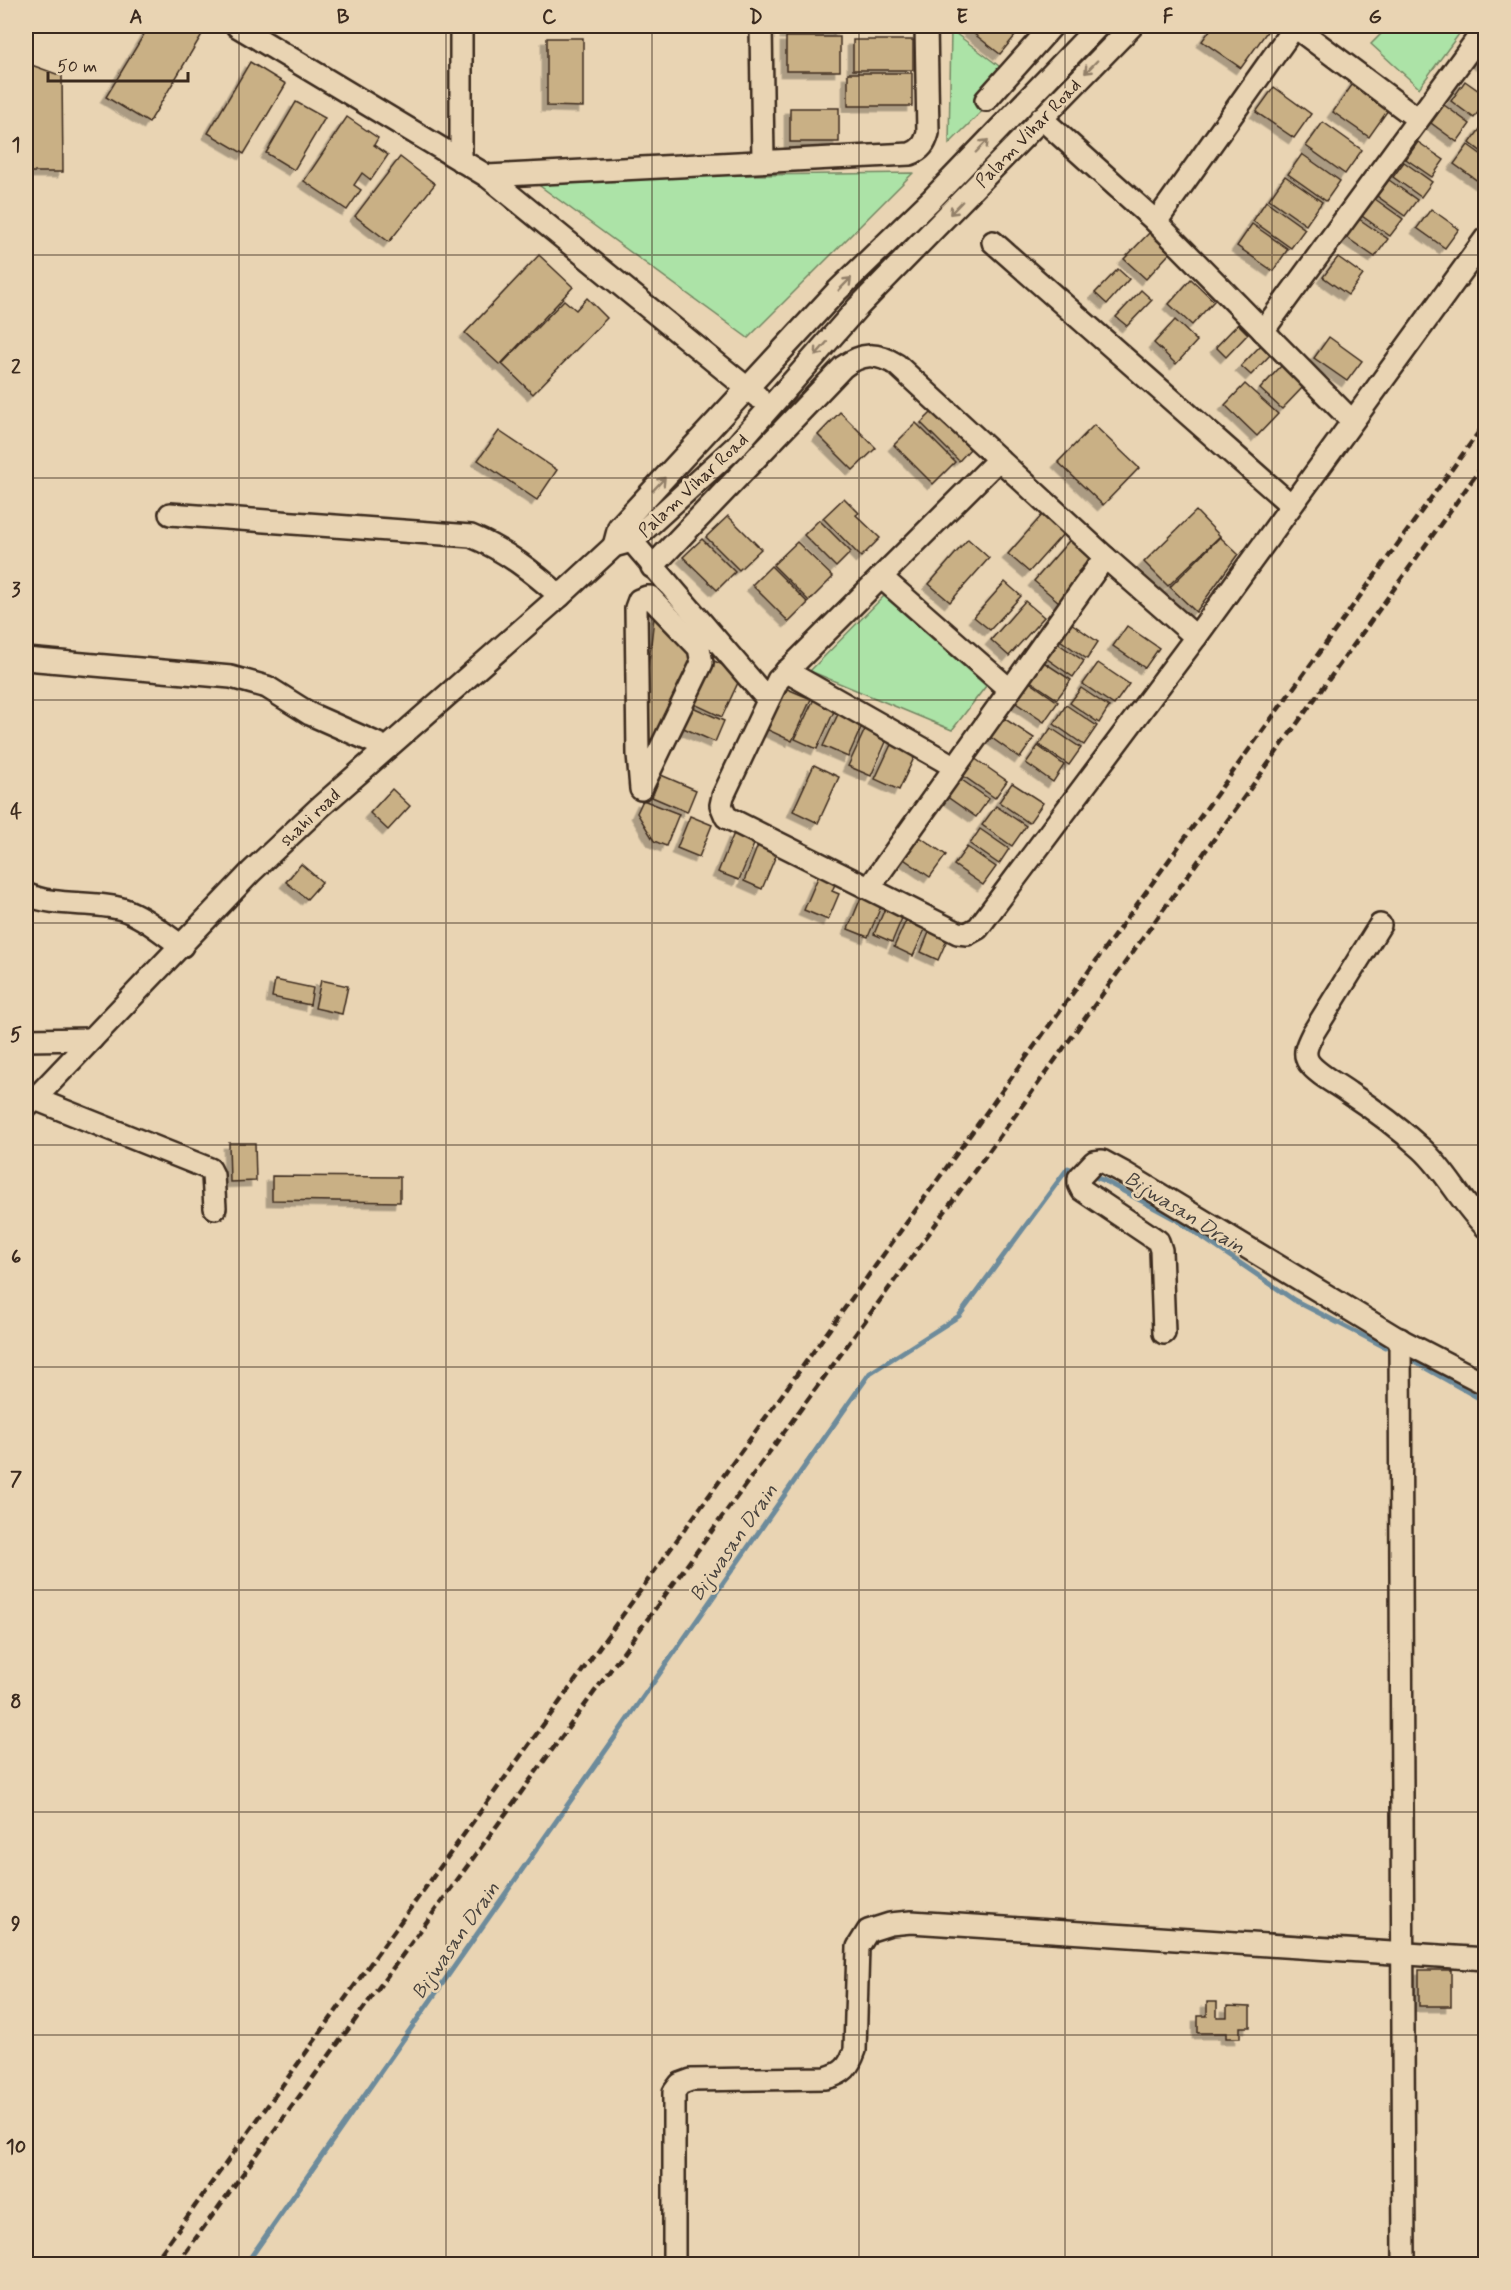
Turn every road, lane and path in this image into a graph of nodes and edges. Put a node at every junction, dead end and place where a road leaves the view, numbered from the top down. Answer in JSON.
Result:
{"nodes":[{"id":1,"x":237,"y":26,"type":"edge"},
{"id":2,"x":461,"y":26,"type":"edge"},
{"id":3,"x":761,"y":26,"type":"edge"},
{"id":4,"x":926,"y":26,"type":"edge"},
{"id":5,"x":1052,"y":26,"type":"edge"},
{"id":6,"x":1098,"y":26,"type":"edge"},
{"id":7,"x":1295,"y":26,"type":"edge"},
{"id":8,"x":1485,"y":27,"type":"edge"},
{"id":9,"x":1125,"y":28,"type":"edge"},
{"id":10,"x":986,"y":100,"type":"dead end"},
{"id":11,"x":1041,"y":118,"type":"junction"},
{"id":12,"x":1418,"y":119,"type":"junction"},
{"id":13,"x":763,"y":160,"type":"junction"},
{"id":14,"x":460,"y":161,"type":"junction"},
{"id":15,"x":487,"y":176,"type":"junction"},
{"id":16,"x":1156,"y":222,"type":"junction"},
{"id":17,"x":1485,"y":238,"type":"edge"},
{"id":18,"x":993,"y":242,"type":"dead end"},
{"id":19,"x":1263,"y":331,"type":"junction"},
{"id":20,"x":748,"y":389,"type":"junction"},
{"id":21,"x":771,"y":408,"type":"junction"},
{"id":22,"x":1352,"y":421,"type":"junction"},
{"id":23,"x":999,"y":459,"type":"junction"},
{"id":24,"x":1291,"y":505,"type":"junction"},
{"id":25,"x":170,"y":514,"type":"dead end"},
{"id":26,"x":622,"y":538,"type":"junction"},
{"id":27,"x":1105,"y":557,"type":"junction"},
{"id":28,"x":652,"y":567,"type":"junction"},
{"id":29,"x":880,"y":577,"type":"junction"},
{"id":30,"x":560,"y":596,"type":"junction"},
{"id":31,"x":666,"y":599,"type":"junction"},
{"id":32,"x":1196,"y":637,"type":"junction"},
{"id":33,"x":26,"y":659,"type":"edge"},
{"id":34,"x":786,"y":671,"type":"junction"},
{"id":35,"x":1010,"y":690,"type":"junction"},
{"id":36,"x":768,"y":700,"type":"junction"},
{"id":37,"x":387,"y":748,"type":"junction"},
{"id":38,"x":955,"y":767,"type":"junction"},
{"id":39,"x":869,"y":888,"type":"junction"},
{"id":40,"x":26,"y":894,"type":"edge"},
{"id":41,"x":1380,"y":926,"type":"dead end"},
{"id":42,"x":182,"y":946,"type":"junction"},
{"id":43,"x":26,"y":1040,"type":"edge"},
{"id":44,"x":92,"y":1040,"type":"junction"},
{"id":45,"x":30,"y":1103,"type":"edge"},
{"id":46,"x":215,"y":1208,"type":"dead end"},
{"id":47,"x":1485,"y":1227,"type":"edge"},
{"id":48,"x":1164,"y":1333,"type":"dead end"},
{"id":49,"x":1400,"y":1339,"type":"junction"},
{"id":50,"x":1485,"y":1384,"type":"edge"},
{"id":51,"x":1402,"y":1953,"type":"junction"},
{"id":52,"x":1485,"y":1959,"type":"edge"},
{"id":53,"x":674,"y":2265,"type":"edge"},
{"id":54,"x":1404,"y":2265,"type":"edge"}],
"edges":[{"from":1,"to":14,"type":"street"},
{"from":2,"to":14,"type":"street"},
{"from":3,"to":13,"type":"street"},
{"from":4,"to":13,"type":"street"},
{"from":5,"to":10,"type":"street"},
{"from":20,"to":6,"type":"street","name":"Palam Vihar Road","one_way":true},
{"from":7,"to":12,"type":"street"},
{"from":7,"to":16,"type":"street"},
{"from":8,"to":12,"type":"street"},
{"from":9,"to":11,"type":"street","name":"Palam Vihar Road","one_way":true},
{"from":11,"to":16,"type":"street"},
{"from":11,"to":21,"type":"street","name":"Palam Vihar Road","one_way":true},
{"from":12,"to":19,"type":"street"},
{"from":13,"to":15,"type":"street"},
{"from":14,"to":15,"type":"street"},
{"from":15,"to":20,"type":"street"},
{"from":16,"to":19,"type":"street"},
{"from":17,"to":22,"type":"street"},
{"from":18,"to":24,"type":"street"},
{"from":19,"to":22,"type":"street"},
{"from":20,"to":21,"type":"street"},
{"from":26,"to":20,"type":"street","name":"Palam Vihar Road","one_way":true},
{"from":21,"to":26,"type":"street","name":"Palam Vihar Road"},
{"from":22,"to":24,"type":"street"},
{"from":23,"to":27,"type":"street"},
{"from":23,"to":28,"type":"street"},
{"from":23,"to":29,"type":"street"},
{"from":24,"to":32,"type":"street"},
{"from":25,"to":30,"type":"street"},
{"from":26,"to":28,"type":"street"},
{"from":26,"to":30,"type":"street","name":"shahi road"},
{"from":27,"to":32,"type":"street"},
{"from":27,"to":35,"type":"street"},
{"from":28,"to":31,"type":"street"},
{"from":29,"to":34,"type":"street"},
{"from":29,"to":35,"type":"street"},
{"from":30,"to":37,"type":"street","name":"shahi road"},
{"from":31,"to":31,"type":"street"},
{"from":31,"to":36,"type":"street"},
{"from":32,"to":39,"type":"street"},
{"from":33,"to":37,"type":"street"},
{"from":34,"to":36,"type":"street"},
{"from":34,"to":38,"type":"street"},
{"from":35,"to":38,"type":"street"},
{"from":36,"to":39,"type":"street"},
{"from":37,"to":42,"type":"street","name":"shahi road"},
{"from":38,"to":39,"type":"street"},
{"from":40,"to":42,"type":"street"},
{"from":41,"to":47,"type":"street"},
{"from":42,"to":44,"type":"street","name":"shahi road"},
{"from":43,"to":44,"type":"street"},
{"from":44,"to":45,"type":"street","name":"shahi road"},
{"from":45,"to":46,"type":"street"},
{"from":48,"to":49,"type":"street"},
{"from":49,"to":50,"type":"street"},
{"from":49,"to":51,"type":"street"},
{"from":51,"to":52,"type":"street"},
{"from":51,"to":53,"type":"street"},
{"from":51,"to":54,"type":"street"}]}
